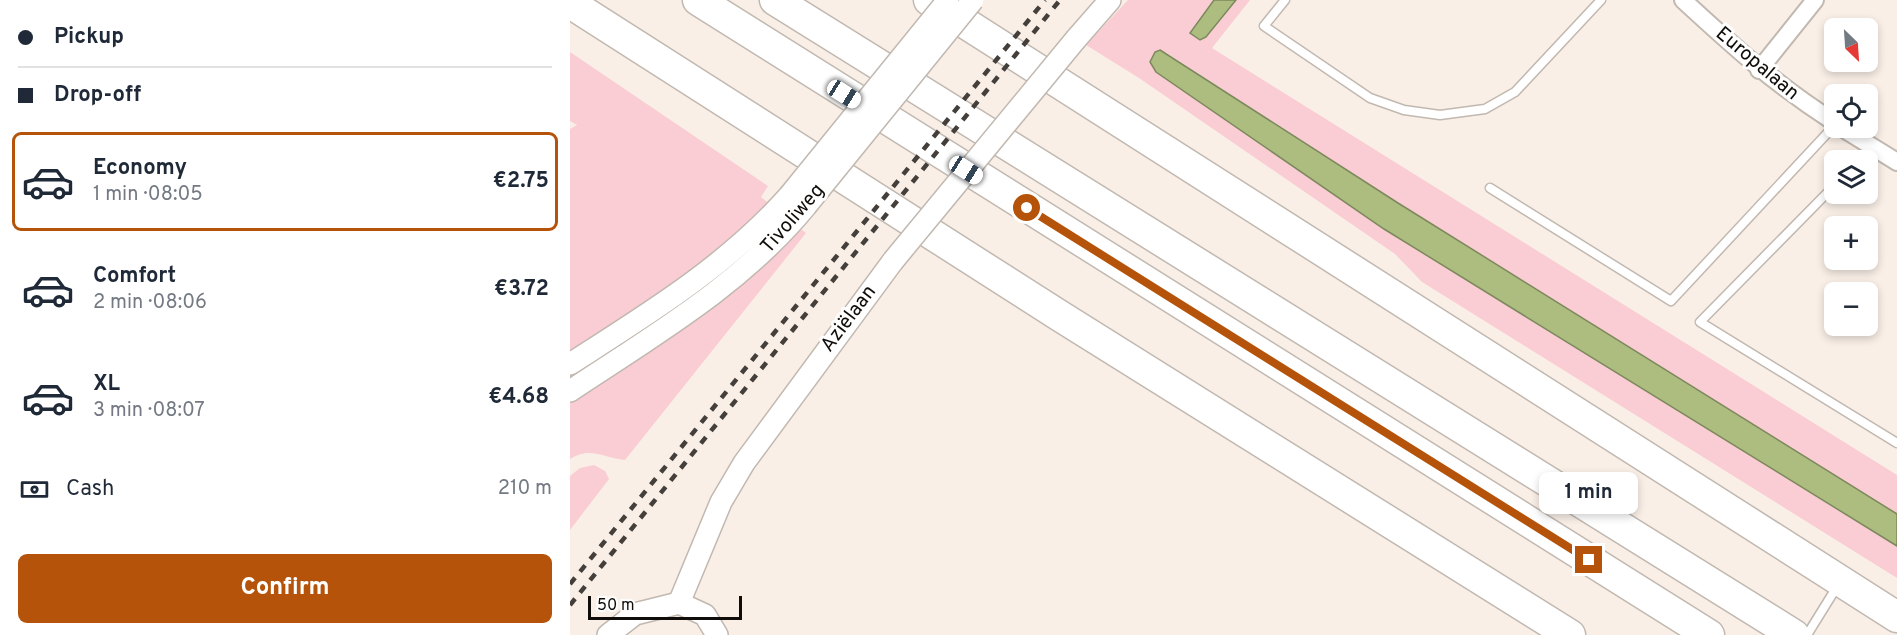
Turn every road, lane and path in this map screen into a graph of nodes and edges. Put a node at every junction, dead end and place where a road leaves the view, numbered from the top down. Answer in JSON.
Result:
{"nodes":[{"id":1,"x":698,"y":0,"type":"edge"},
{"id":2,"x":775,"y":0,"type":"edge"},
{"id":3,"x":929,"y":0,"type":"edge"},
{"id":4,"x":948,"y":0,"type":"edge"},
{"id":5,"x":973,"y":0,"type":"edge"},
{"id":6,"x":1110,"y":0,"type":"edge"},
{"id":7,"x":1285,"y":0,"type":"edge"},
{"id":8,"x":1600,"y":0,"type":"edge"},
{"id":9,"x":1683,"y":0,"type":"edge"},
{"id":10,"x":1815,"y":0,"type":"edge"},
{"id":11,"x":570,"y":3,"type":"edge"},
{"id":12,"x":1759,"y":70,"type":"junction"},
{"id":13,"x":1824,"y":117,"type":"edge"},
{"id":14,"x":1824,"y":135,"type":"edge"},
{"id":15,"x":1858,"y":138,"type":"edge"},
{"id":16,"x":1873,"y":147,"type":"junction"},
{"id":17,"x":1870,"y":150,"type":"edge"},
{"id":18,"x":1897,"y":162,"type":"edge"},
{"id":19,"x":1490,"y":188,"type":"dead end"},
{"id":20,"x":1824,"y":196,"type":"edge"},
{"id":21,"x":798,"y":201,"type":"junction"},
{"id":22,"x":570,"y":364,"type":"edge"},
{"id":23,"x":570,"y":391,"type":"edge"},
{"id":24,"x":1897,"y":443,"type":"edge"},
{"id":25,"x":1839,"y":582,"type":"junction"},
{"id":26,"x":678,"y":603,"type":"junction"},
{"id":27,"x":1897,"y":617,"type":"edge"},
{"id":28,"x":608,"y":635,"type":"edge"},
{"id":29,"x":717,"y":635,"type":"edge"},
{"id":30,"x":1570,"y":635,"type":"edge"},
{"id":31,"x":1709,"y":635,"type":"edge"},
{"id":32,"x":1794,"y":635,"type":"edge"},
{"id":33,"x":1807,"y":635,"type":"edge"}],
"edges":[{"from":1,"to":31,"type":"highway"},
{"from":2,"to":32,"type":"highway"},
{"from":3,"to":25,"type":"highway"},
{"from":4,"to":21,"type":"street","name":"Tivoliweg","bridge":true},
{"from":5,"to":21,"type":"street","name":"Tivoliweg","bridge":true},
{"from":6,"to":26,"type":"street","name":"Aziëlaan","bridge":true},
{"from":7,"to":8,"type":"lane"},
{"from":9,"to":12,"type":"street","name":"Europalaan"},
{"from":10,"to":12,"type":"street"},
{"from":11,"to":30,"type":"highway"},
{"from":12,"to":13,"type":"street","name":"Europalaan"},
{"from":14,"to":19,"type":"lane"},
{"from":15,"to":16,"type":"street"},
{"from":16,"to":17,"type":"lane"},
{"from":16,"to":18,"type":"street"},
{"from":20,"to":24,"type":"lane"},
{"from":21,"to":22,"type":"street","name":"Tivoliweg"},
{"from":21,"to":23,"type":"street","name":"Tivoliweg"},
{"from":25,"to":27,"type":"highway"},
{"from":25,"to":33,"type":"lane"},
{"from":26,"to":28,"type":"street"},
{"from":26,"to":29,"type":"street"}]}
